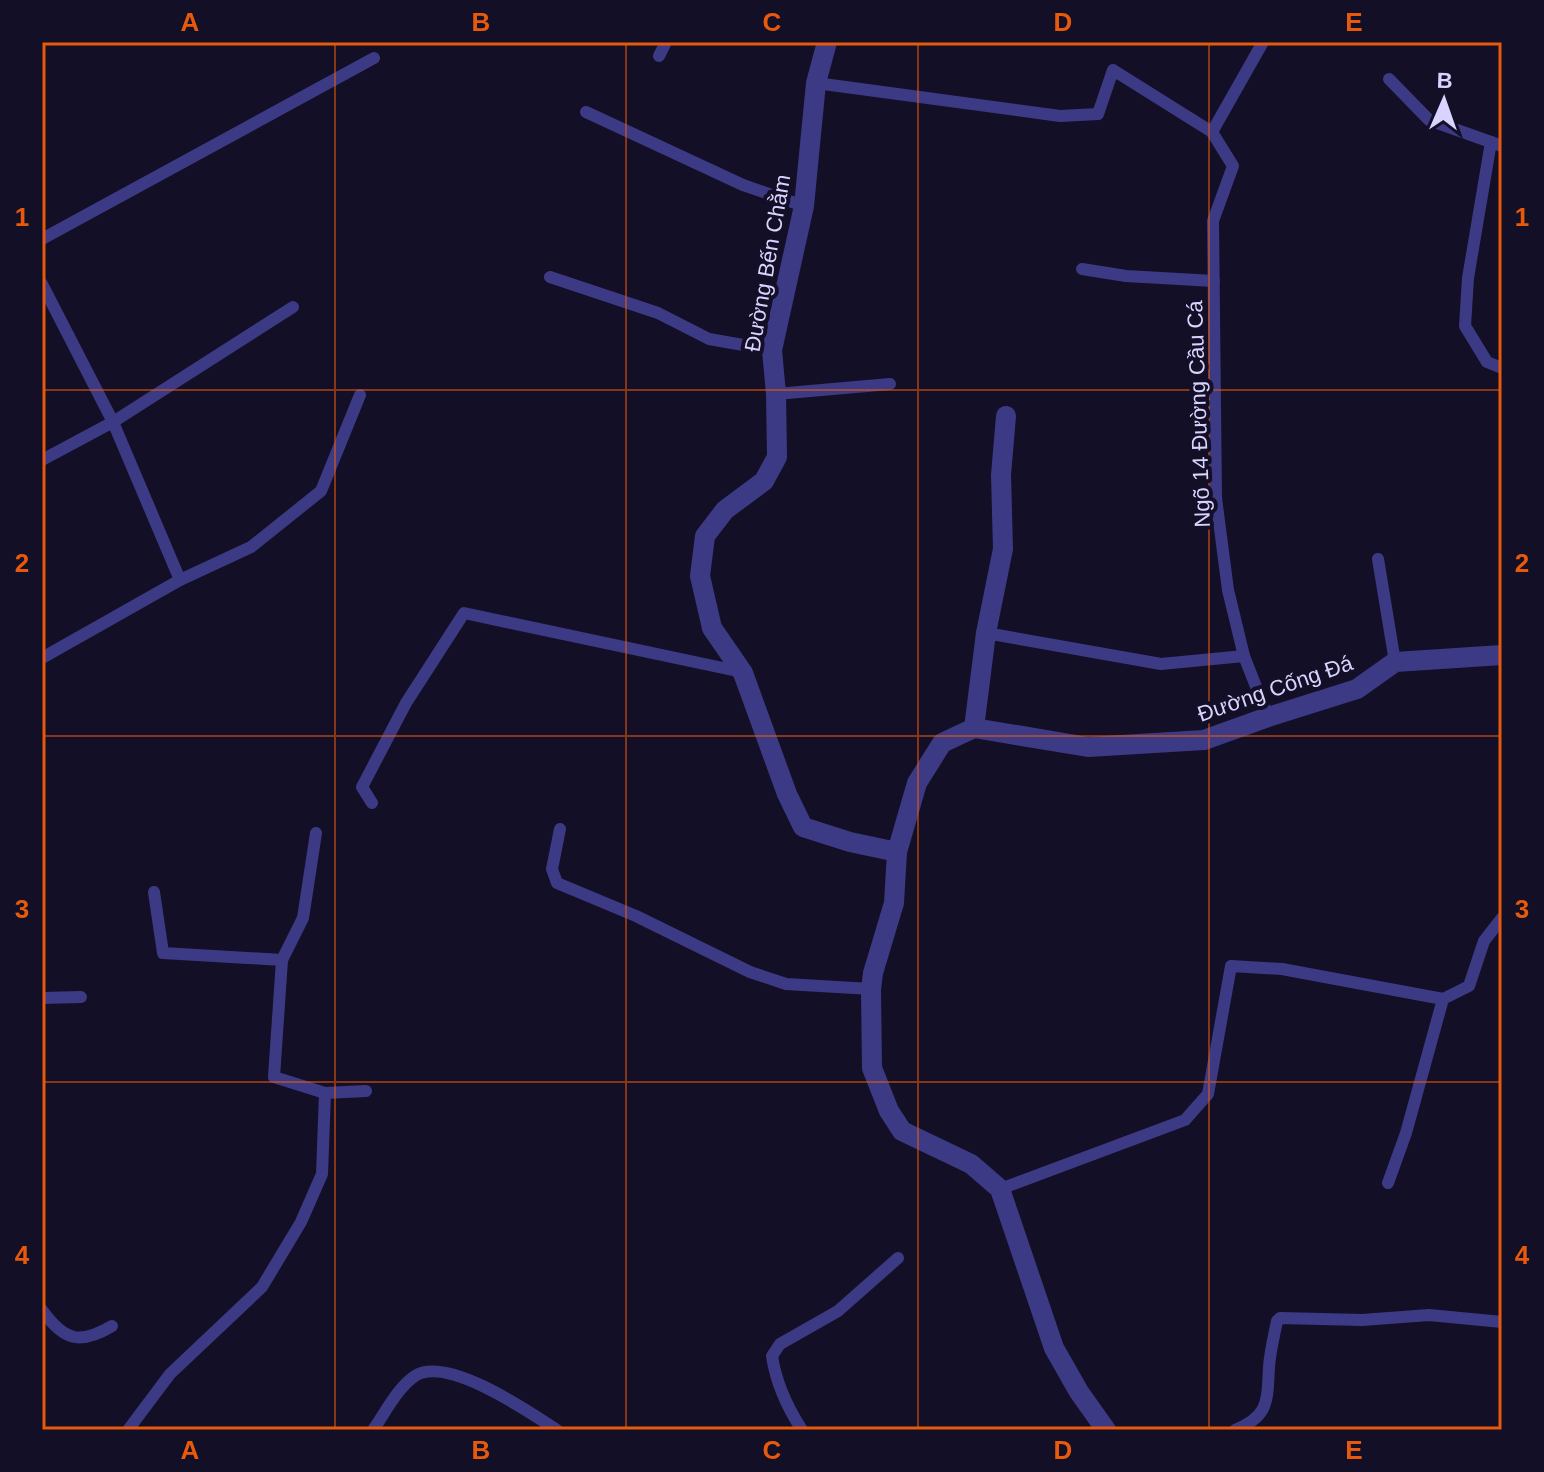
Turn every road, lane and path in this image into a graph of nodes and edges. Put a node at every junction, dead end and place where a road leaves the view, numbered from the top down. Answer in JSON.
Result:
{"nodes":[{"id":1,"x":666,"y":42,"type":"edge"},
{"id":2,"x":827,"y":42,"type":"edge"},
{"id":3,"x":1263,"y":42,"type":"edge"},
{"id":4,"x":659,"y":56,"type":"dead end"},
{"id":5,"x":374,"y":58,"type":"dead end"},
{"id":6,"x":1389,"y":79,"type":"dead end"},
{"id":7,"x":816,"y":83,"type":"junction"},
{"id":8,"x":586,"y":112,"type":"dead end"},
{"id":9,"x":1212,"y":132,"type":"junction"},
{"id":10,"x":1496,"y":144,"type":"edge"},
{"id":11,"x":804,"y":206,"type":"junction"},
{"id":12,"x":42,"y":239,"type":"edge"},
{"id":13,"x":1082,"y":269,"type":"dead end"},
{"id":14,"x":550,"y":277,"type":"dead end"},
{"id":15,"x":1214,"y":281,"type":"junction"},
{"id":16,"x":42,"y":284,"type":"edge"},
{"id":17,"x":293,"y":307,"type":"dead end"},
{"id":18,"x":772,"y":350,"type":"junction"},
{"id":19,"x":1502,"y":368,"type":"edge"},
{"id":20,"x":890,"y":384,"type":"dead end"},
{"id":21,"x":776,"y":394,"type":"junction"},
{"id":22,"x":360,"y":395,"type":"dead end"},
{"id":23,"x":1006,"y":416,"type":"dead end"},
{"id":24,"x":113,"y":422,"type":"junction"},
{"id":25,"x":42,"y":460,"type":"edge"},
{"id":26,"x":1378,"y":559,"type":"dead end"},
{"id":27,"x":180,"y":580,"type":"junction"},
{"id":28,"x":986,"y":633,"type":"junction"},
{"id":29,"x":1502,"y":655,"type":"edge"},
{"id":30,"x":1244,"y":656,"type":"junction"},
{"id":31,"x":42,"y":658,"type":"edge"},
{"id":32,"x":1395,"y":662,"type":"junction"},
{"id":33,"x":743,"y":673,"type":"junction"},
{"id":34,"x":1268,"y":717,"type":"junction"},
{"id":35,"x":974,"y":728,"type":"junction"},
{"id":36,"x":372,"y":803,"type":"dead end"},
{"id":37,"x":560,"y":829,"type":"dead end"},
{"id":38,"x":316,"y":833,"type":"dead end"},
{"id":39,"x":897,"y":852,"type":"junction"},
{"id":40,"x":154,"y":892,"type":"dead end"},
{"id":41,"x":1502,"y":918,"type":"edge"},
{"id":42,"x":282,"y":960,"type":"junction"},
{"id":43,"x":871,"y":989,"type":"junction"},
{"id":44,"x":81,"y":997,"type":"dead end"},
{"id":45,"x":42,"y":998,"type":"edge"},
{"id":46,"x":1443,"y":999,"type":"junction"},
{"id":47,"x":366,"y":1091,"type":"dead end"},
{"id":48,"x":325,"y":1093,"type":"junction"},
{"id":49,"x":1388,"y":1183,"type":"dead end"},
{"id":50,"x":1000,"y":1189,"type":"junction"},
{"id":51,"x":898,"y":1258,"type":"dead end"},
{"id":52,"x":42,"y":1310,"type":"edge"},
{"id":53,"x":1502,"y":1322,"type":"edge"},
{"id":54,"x":112,"y":1326,"type":"dead end"},
{"id":55,"x":128,"y":1430,"type":"edge"},
{"id":56,"x":373,"y":1430,"type":"edge"},
{"id":57,"x":557,"y":1430,"type":"edge"},
{"id":58,"x":802,"y":1430,"type":"edge"},
{"id":59,"x":1106,"y":1430,"type":"edge"},
{"id":60,"x":1235,"y":1430,"type":"edge"}],
"edges":[{"from":1,"to":4,"type":"lane"},
{"from":2,"to":7,"type":"street","name":"Đường Bến Chằm"},
{"from":3,"to":9,"type":"lane"},
{"from":5,"to":12,"type":"lane"},
{"from":6,"to":10,"type":"lane"},
{"from":7,"to":9,"type":"lane"},
{"from":7,"to":11,"type":"street","name":"Đường Bến Chằm"},
{"from":8,"to":11,"type":"lane"},
{"from":9,"to":15,"type":"lane"},
{"from":10,"to":19,"type":"lane"},
{"from":11,"to":18,"type":"street","name":"Đường Bến Chằm"},
{"from":13,"to":15,"type":"lane","name":"Ngõ 14 Đường Cầu Cá"},
{"from":14,"to":18,"type":"lane"},
{"from":15,"to":30,"type":"lane","name":"Ngõ 14 Đường Cầu Cá"},
{"from":16,"to":24,"type":"lane"},
{"from":17,"to":24,"type":"lane"},
{"from":18,"to":21,"type":"street","name":"Đường Bến Chằm"},
{"from":20,"to":21,"type":"lane"},
{"from":21,"to":33,"type":"street","name":"Đường Bến Chằm"},
{"from":22,"to":27,"type":"lane"},
{"from":23,"to":28,"type":"street"},
{"from":24,"to":25,"type":"lane"},
{"from":24,"to":27,"type":"lane"},
{"from":26,"to":32,"type":"lane"},
{"from":27,"to":31,"type":"lane"},
{"from":28,"to":30,"type":"lane"},
{"from":28,"to":35,"type":"street"},
{"from":29,"to":32,"type":"street"},
{"from":30,"to":34,"type":"lane","name":"Ngõ 14 Đường Cầu Cá"},
{"from":32,"to":34,"type":"street","name":"Đường Cống Đá"},
{"from":33,"to":36,"type":"lane"},
{"from":33,"to":39,"type":"street","name":"Đường Bến Chằm"},
{"from":34,"to":35,"type":"street","name":"Đường Cống Đá"},
{"from":35,"to":39,"type":"street"},
{"from":37,"to":43,"type":"lane"},
{"from":38,"to":42,"type":"lane"},
{"from":39,"to":43,"type":"street"},
{"from":40,"to":42,"type":"lane"},
{"from":41,"to":46,"type":"lane"},
{"from":42,"to":48,"type":"lane"},
{"from":43,"to":50,"type":"street"},
{"from":44,"to":45,"type":"lane"},
{"from":46,"to":49,"type":"lane"},
{"from":46,"to":50,"type":"lane"},
{"from":47,"to":48,"type":"lane"},
{"from":48,"to":55,"type":"lane"},
{"from":50,"to":59,"type":"street"},
{"from":51,"to":58,"type":"lane"},
{"from":52,"to":54,"type":"lane"},
{"from":53,"to":60,"type":"lane"},
{"from":56,"to":57,"type":"lane"}]}
